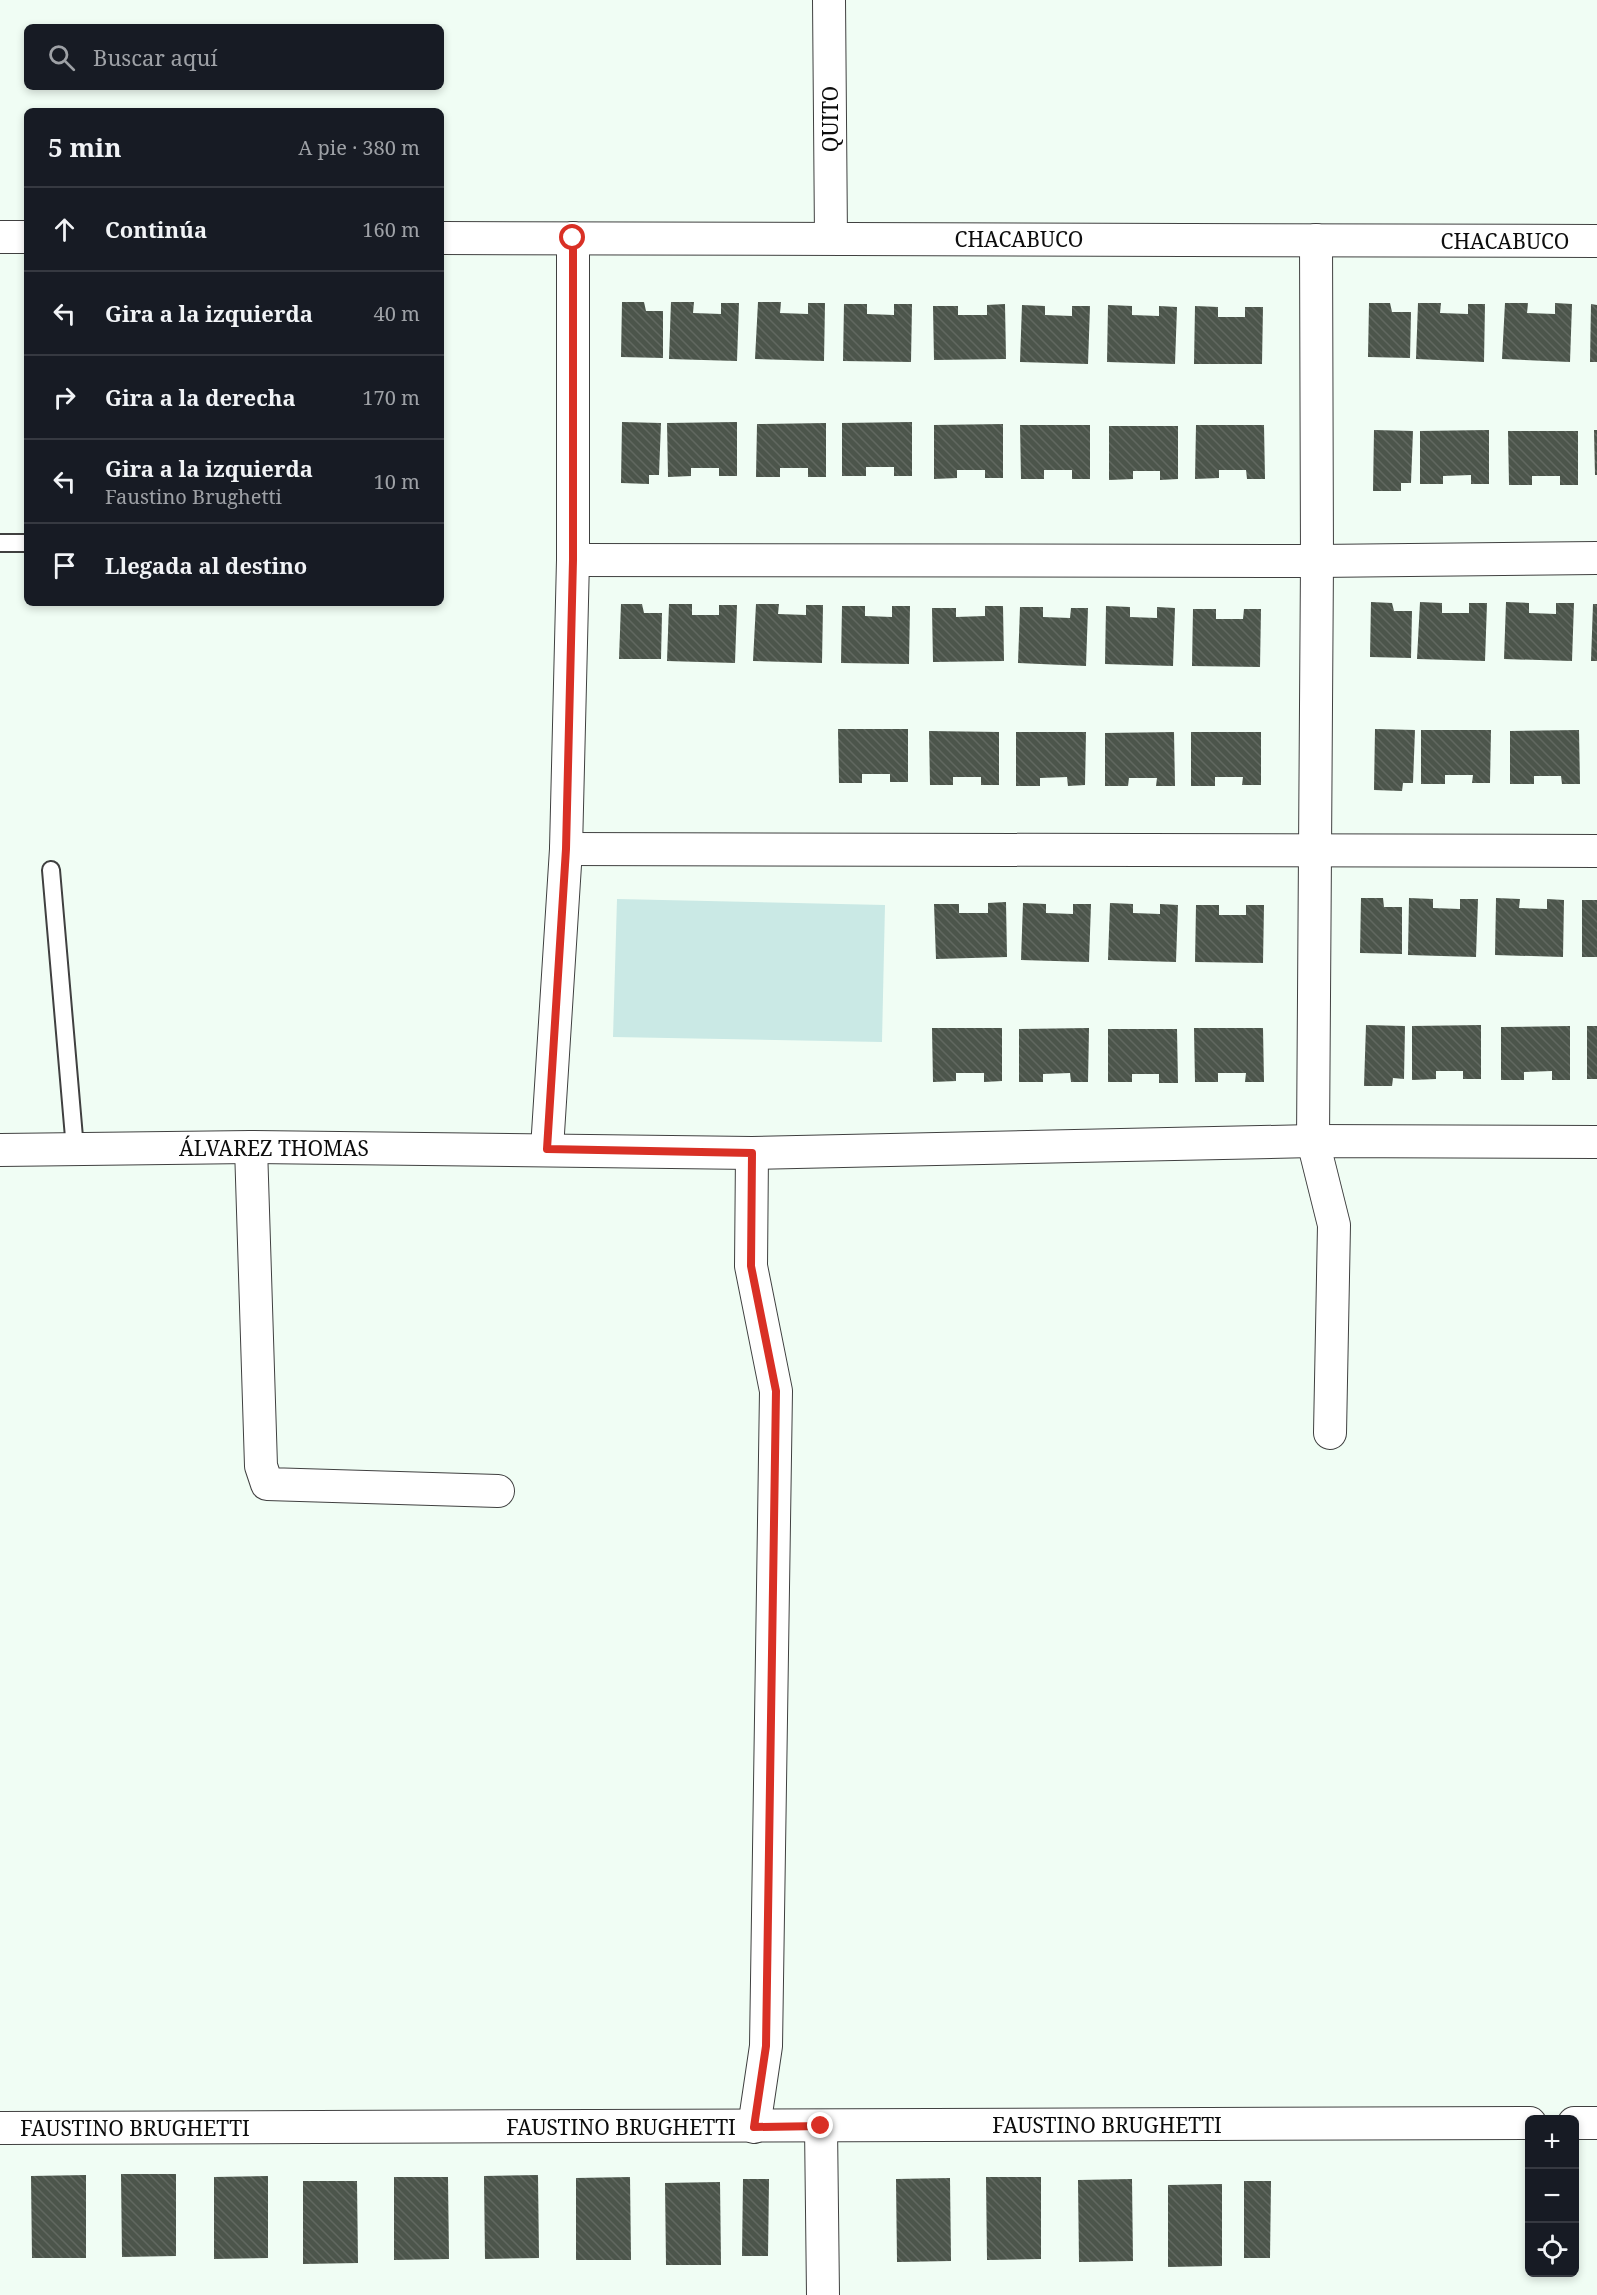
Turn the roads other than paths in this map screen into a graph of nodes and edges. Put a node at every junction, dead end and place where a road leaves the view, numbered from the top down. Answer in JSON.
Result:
{"nodes":[{"id":1,"x":829,"y":0,"type":"edge"},
{"id":2,"x":0,"y":237,"type":"edge"},
{"id":3,"x":24,"y":237,"type":"edge"},
{"id":4,"x":444,"y":238,"type":"edge"},
{"id":5,"x":573,"y":238,"type":"junction"},
{"id":6,"x":831,"y":238,"type":"junction"},
{"id":7,"x":1316,"y":240,"type":"junction"},
{"id":8,"x":1597,"y":241,"type":"edge"},
{"id":9,"x":0,"y":543,"type":"edge"},
{"id":10,"x":24,"y":543,"type":"edge"},
{"id":11,"x":1597,"y":558,"type":"edge"},
{"id":12,"x":573,"y":560,"type":"junction"},
{"id":13,"x":1317,"y":561,"type":"junction"},
{"id":14,"x":566,"y":849,"type":"junction"},
{"id":15,"x":1315,"y":850,"type":"junction"},
{"id":16,"x":1597,"y":851,"type":"edge"},
{"id":17,"x":51,"y":870,"type":"dead end"},
{"id":18,"x":1313,"y":1141,"type":"junction"},
{"id":19,"x":1597,"y":1142,"type":"edge"},
{"id":20,"x":251,"y":1147,"type":"junction"},
{"id":21,"x":75,"y":1149,"type":"junction"},
{"id":22,"x":547,"y":1149,"type":"junction"},
{"id":23,"x":0,"y":1150,"type":"edge"},
{"id":24,"x":752,"y":1153,"type":"junction"},
{"id":25,"x":1330,"y":1433,"type":"dead end"},
{"id":26,"x":498,"y":1491,"type":"dead end"},
{"id":27,"x":1579,"y":2123,"type":"edge"},
{"id":28,"x":1597,"y":2123,"type":"edge"},
{"id":29,"x":1525,"y":2124,"type":"edge"},
{"id":30,"x":821,"y":2126,"type":"junction"},
{"id":31,"x":754,"y":2127,"type":"junction"},
{"id":32,"x":0,"y":2128,"type":"edge"},
{"id":33,"x":823,"y":2295,"type":"edge"}],
"edges":[{"from":1,"to":6,"type":"street","name":"QUITO"},
{"from":2,"to":3,"type":"street"},
{"from":4,"to":5,"type":"street","name":"CHACABUCO"},
{"from":5,"to":6,"type":"street","name":"CHACABUCO"},
{"from":5,"to":12,"type":"street"},
{"from":6,"to":7,"type":"street","name":"CHACABUCO"},
{"from":7,"to":8,"type":"street","name":"CHACABUCO"},
{"from":7,"to":13,"type":"street"},
{"from":9,"to":10,"type":"lane"},
{"from":11,"to":13,"type":"street"},
{"from":12,"to":13,"type":"street"},
{"from":12,"to":14,"type":"street"},
{"from":13,"to":15,"type":"street"},
{"from":14,"to":15,"type":"street"},
{"from":14,"to":22,"type":"street"},
{"from":15,"to":16,"type":"street"},
{"from":15,"to":18,"type":"street"},
{"from":17,"to":21,"type":"lane"},
{"from":18,"to":19,"type":"street","name":"ÁLVAREZ THOMAS"},
{"from":18,"to":24,"type":"street","name":"ÁLVAREZ THOMAS"},
{"from":18,"to":25,"type":"street"},
{"from":20,"to":21,"type":"street","name":"ÁLVAREZ THOMAS"},
{"from":20,"to":22,"type":"street","name":"ÁLVAREZ THOMAS"},
{"from":20,"to":26,"type":"street"},
{"from":21,"to":23,"type":"street","name":"ÁLVAREZ THOMAS"},
{"from":22,"to":24,"type":"street","name":"ÁLVAREZ THOMAS"},
{"from":24,"to":31,"type":"street"},
{"from":27,"to":28,"type":"street"},
{"from":29,"to":30,"type":"street","name":"FAUSTINO BRUGHETTI"},
{"from":30,"to":31,"type":"street","name":"FAUSTINO BRUGHETTI"},
{"from":30,"to":33,"type":"street"},
{"from":31,"to":32,"type":"street","name":"FAUSTINO BRUGHETTI"}]}
